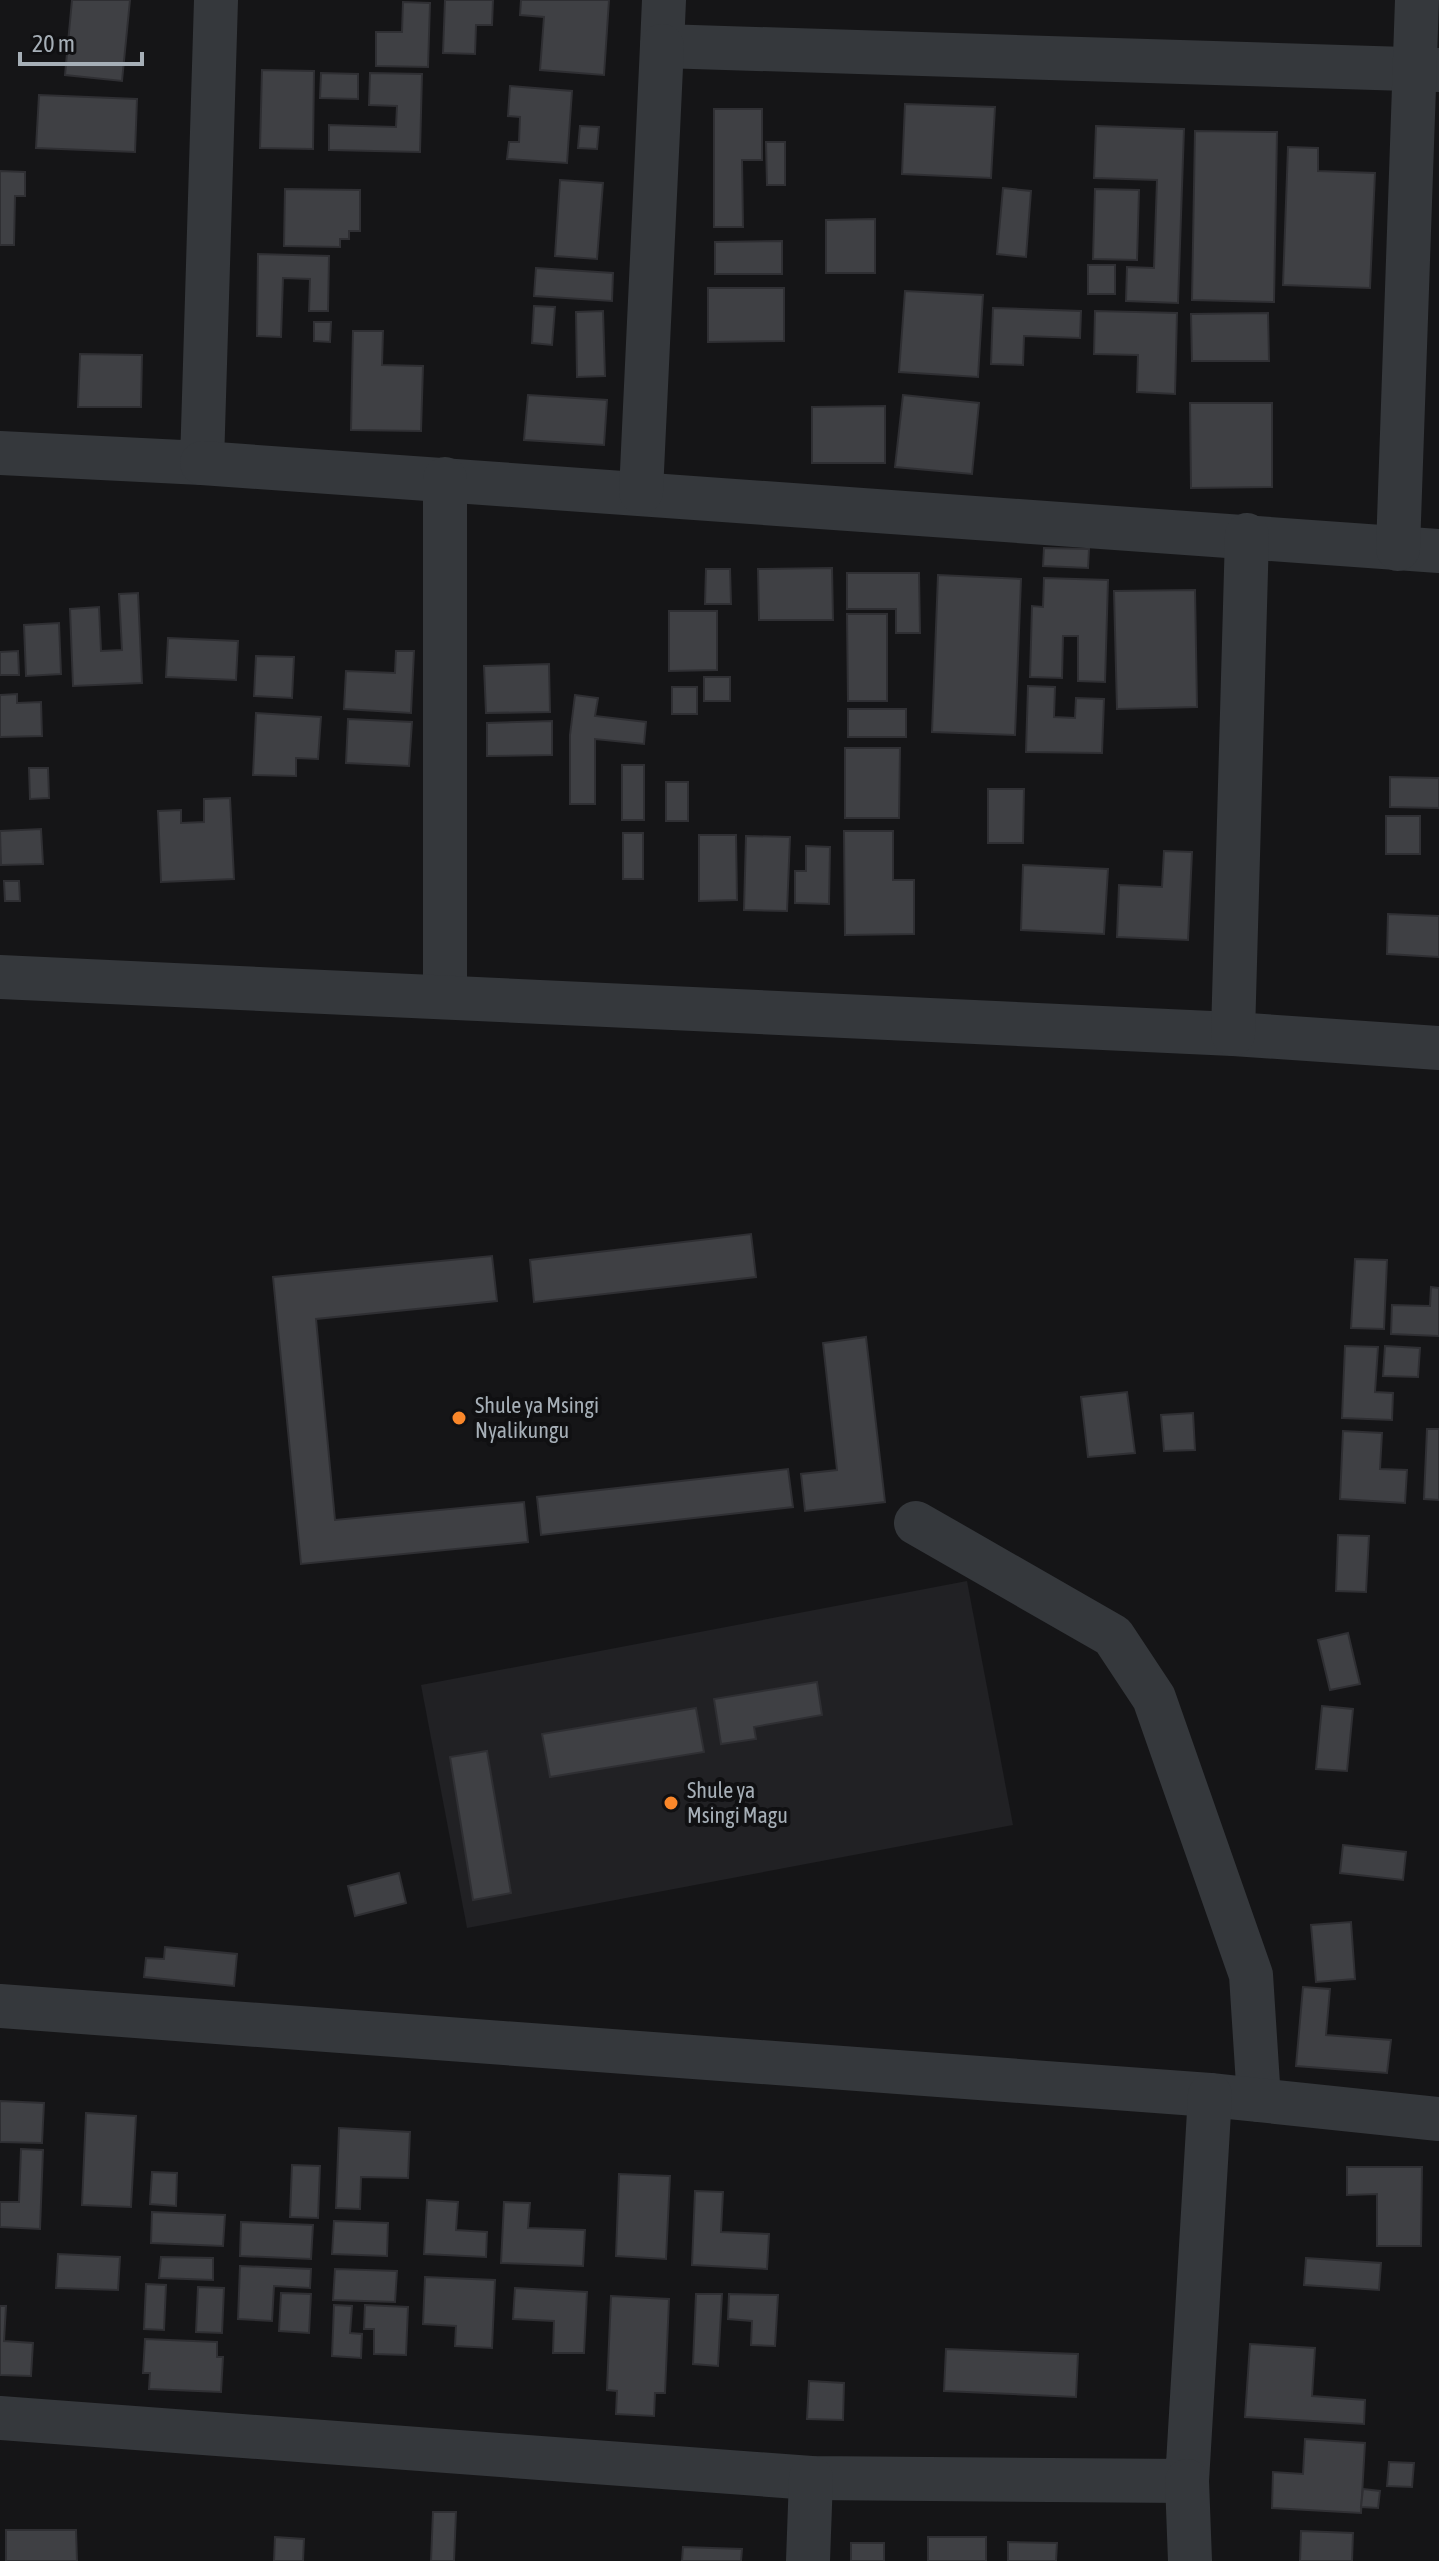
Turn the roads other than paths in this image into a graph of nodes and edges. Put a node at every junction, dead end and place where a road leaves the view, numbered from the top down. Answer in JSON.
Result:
{"nodes":[{"id":1,"x":216,"y":0,"type":"edge"},
{"id":2,"x":664,"y":0,"type":"edge"},
{"id":3,"x":1417,"y":0,"type":"edge"},
{"id":4,"x":662,"y":46,"type":"junction"},
{"id":5,"x":1428,"y":69,"type":"edge"},
{"id":6,"x":0,"y":453,"type":"edge"},
{"id":7,"x":202,"y":463,"type":"junction"},
{"id":8,"x":445,"y":479,"type":"junction"},
{"id":9,"x":641,"y":492,"type":"junction"},
{"id":10,"x":1247,"y":535,"type":"junction"},
{"id":11,"x":1418,"y":550,"type":"edge"},
{"id":12,"x":0,"y":977,"type":"edge"},
{"id":13,"x":445,"y":997,"type":"junction"},
{"id":14,"x":1233,"y":1034,"type":"junction"},
{"id":15,"x":1439,"y":1048,"type":"edge"},
{"id":16,"x":916,"y":1523,"type":"dead end"},
{"id":17,"x":0,"y":2006,"type":"edge"},
{"id":18,"x":1210,"y":2095,"type":"junction"},
{"id":19,"x":1259,"y":2100,"type":"junction"},
{"id":20,"x":1439,"y":2119,"type":"edge"},
{"id":21,"x":0,"y":2418,"type":"edge"},
{"id":22,"x":811,"y":2478,"type":"junction"},
{"id":23,"x":1187,"y":2481,"type":"junction"},
{"id":24,"x":808,"y":2561,"type":"edge"},
{"id":25,"x":1190,"y":2561,"type":"edge"}],
"edges":[{"from":1,"to":7,"type":"street"},
{"from":2,"to":4,"type":"street"},
{"from":3,"to":5,"type":"street"},
{"from":4,"to":5,"type":"street"},
{"from":4,"to":9,"type":"street"},
{"from":5,"to":11,"type":"street"},
{"from":6,"to":7,"type":"street"},
{"from":7,"to":8,"type":"street"},
{"from":8,"to":9,"type":"street"},
{"from":8,"to":13,"type":"street"},
{"from":9,"to":10,"type":"street"},
{"from":10,"to":11,"type":"street"},
{"from":10,"to":14,"type":"street"},
{"from":12,"to":13,"type":"street"},
{"from":13,"to":14,"type":"street"},
{"from":14,"to":15,"type":"street"},
{"from":16,"to":19,"type":"street"},
{"from":17,"to":18,"type":"street"},
{"from":18,"to":19,"type":"street"},
{"from":18,"to":23,"type":"street"},
{"from":19,"to":20,"type":"street"},
{"from":21,"to":22,"type":"street"},
{"from":22,"to":23,"type":"street"},
{"from":22,"to":24,"type":"street"},
{"from":23,"to":25,"type":"street"}]}
